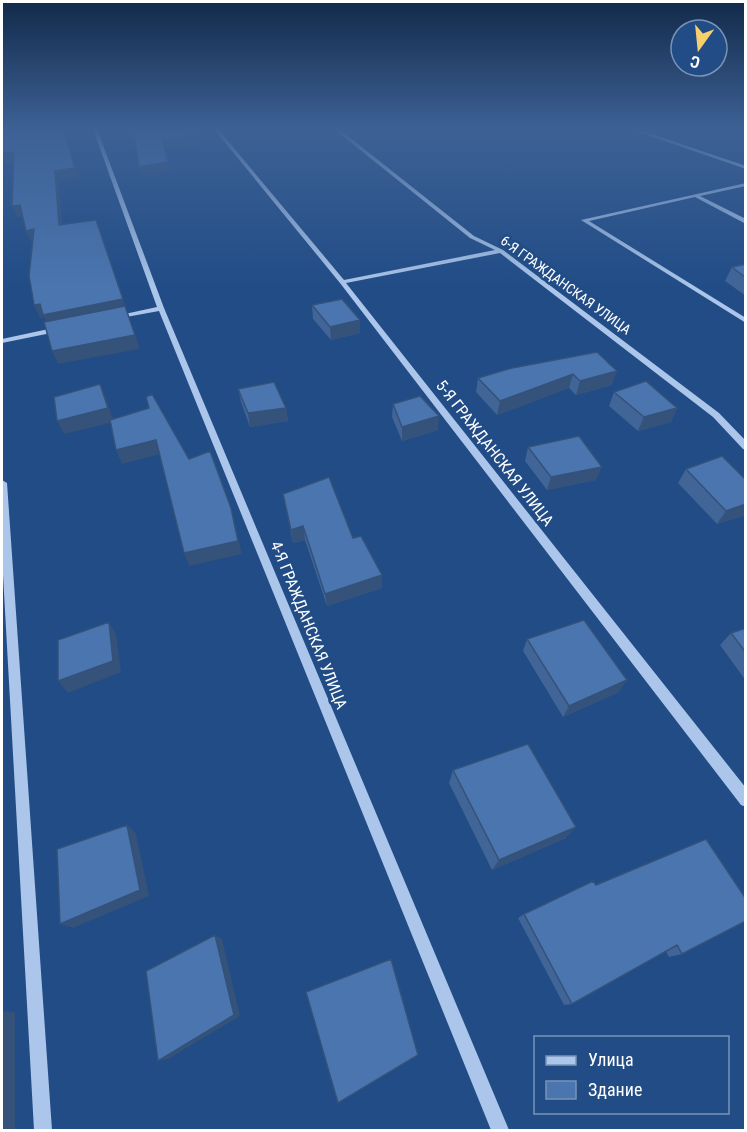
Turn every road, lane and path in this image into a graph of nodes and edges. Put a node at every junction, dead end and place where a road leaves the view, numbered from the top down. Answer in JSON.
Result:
{"nodes":[{"id":1,"x":114,"y":182,"type":"edge"},
{"id":2,"x":260,"y":182,"type":"edge"},
{"id":3,"x":403,"y":182,"type":"edge"},
{"id":4,"x":746,"y":184,"type":"edge"},
{"id":5,"x":695,"y":195,"type":"junction"},
{"id":6,"x":746,"y":222,"type":"edge"},
{"id":7,"x":501,"y":251,"type":"junction"},
{"id":8,"x":342,"y":282,"type":"junction"},
{"id":9,"x":161,"y":308,"type":"junction"},
{"id":10,"x":104,"y":320,"type":"edge"},
{"id":11,"x":746,"y":321,"type":"edge"},
{"id":12,"x":70,"y":327,"type":"edge"},
{"id":13,"x":2,"y":341,"type":"edge"},
{"id":14,"x":746,"y":447,"type":"edge"},
{"id":15,"x":2,"y":483,"type":"edge"},
{"id":16,"x":746,"y":800,"type":"edge"},
{"id":17,"x":43,"y":1131,"type":"edge"},
{"id":18,"x":500,"y":1131,"type":"edge"}],
"edges":[{"from":1,"to":9,"type":"street","name":"4-Я ГРАЖДАНСКАЯ УЛИЦА"},
{"from":2,"to":8,"type":"street","name":"5-Я ГРАЖДАНСКАЯ УЛИЦА"},
{"from":3,"to":7,"type":"street","name":"6-Я ГРАЖДАНСКАЯ УЛИЦА"},
{"from":4,"to":5,"type":"street"},
{"from":5,"to":6,"type":"street"},
{"from":5,"to":11,"type":"street"},
{"from":7,"to":8,"type":"street"},
{"from":7,"to":14,"type":"street","name":"6-Я ГРАЖДАНСКАЯ УЛИЦА"},
{"from":8,"to":16,"type":"street","name":"5-Я ГРАЖДАНСКАЯ УЛИЦА"},
{"from":9,"to":10,"type":"street"},
{"from":9,"to":18,"type":"street","name":"4-Я ГРАЖДАНСКАЯ УЛИЦА"},
{"from":12,"to":13,"type":"street"},
{"from":15,"to":17,"type":"street"}]}
